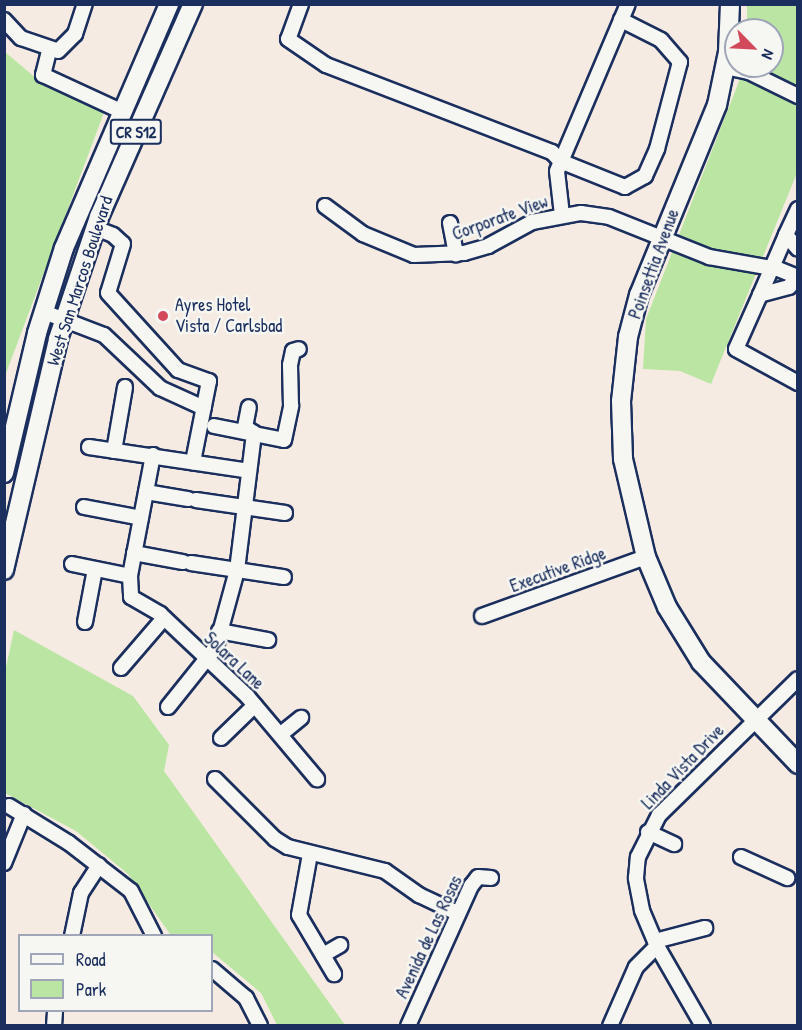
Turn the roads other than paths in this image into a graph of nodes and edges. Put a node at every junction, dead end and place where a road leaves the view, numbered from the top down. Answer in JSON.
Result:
{"nodes":[{"id":1,"x":85,"y":4,"type":"edge"},
{"id":2,"x":169,"y":4,"type":"edge"},
{"id":3,"x":193,"y":4,"type":"edge"},
{"id":4,"x":301,"y":4,"type":"edge"},
{"id":5,"x":628,"y":4,"type":"edge"},
{"id":6,"x":621,"y":20,"type":"junction"},
{"id":7,"x":4,"y":21,"type":"edge"},
{"id":8,"x":53,"y":51,"type":"junction"},
{"id":9,"x":724,"y":71,"type":"edge"},
{"id":10,"x":761,"y":78,"type":"edge"},
{"id":11,"x":798,"y":96,"type":"edge"},
{"id":12,"x":122,"y":111,"type":"junction"},
{"id":13,"x":560,"y":161,"type":"junction"},
{"id":14,"x":325,"y":206,"type":"dead end"},
{"id":15,"x":798,"y":209,"type":"edge"},
{"id":16,"x":562,"y":215,"type":"junction"},
{"id":17,"x":450,"y":223,"type":"dead end"},
{"id":18,"x":95,"y":228,"type":"junction"},
{"id":19,"x":786,"y":235,"type":"junction"},
{"id":20,"x":661,"y":238,"type":"junction"},
{"id":21,"x":798,"y":249,"type":"edge"},
{"id":22,"x":456,"y":254,"type":"junction"},
{"id":23,"x":770,"y":267,"type":"junction"},
{"id":24,"x":797,"y":277,"type":"edge"},
{"id":25,"x":760,"y":295,"type":"junction"},
{"id":26,"x":44,"y":312,"type":"junction"},
{"id":27,"x":64,"y":319,"type":"junction"},
{"id":28,"x":299,"y":350,"type":"dead end"},
{"id":29,"x":798,"y":383,"type":"edge"},
{"id":30,"x":126,"y":387,"type":"dead end"},
{"id":31,"x":249,"y":407,"type":"dead end"},
{"id":32,"x":204,"y":408,"type":"junction"},
{"id":33,"x":214,"y":426,"type":"dead end"},
{"id":34,"x":254,"y":434,"type":"junction"},
{"id":35,"x":89,"y":447,"type":"dead end"},
{"id":36,"x":114,"y":452,"type":"junction"},
{"id":37,"x":153,"y":455,"type":"junction"},
{"id":38,"x":193,"y":462,"type":"junction"},
{"id":39,"x":249,"y":471,"type":"junction"},
{"id":40,"x":4,"y":473,"type":"edge"},
{"id":41,"x":146,"y":492,"type":"junction"},
{"id":42,"x":84,"y":507,"type":"dead end"},
{"id":43,"x":245,"y":508,"type":"junction"},
{"id":44,"x":285,"y":513,"type":"dead end"},
{"id":45,"x":141,"y":518,"type":"junction"},
{"id":46,"x":134,"y":553,"type":"junction"},
{"id":47,"x":646,"y":557,"type":"junction"},
{"id":48,"x":72,"y":564,"type":"dead end"},
{"id":49,"x":95,"y":569,"type":"junction"},
{"id":50,"x":4,"y":570,"type":"edge"},
{"id":51,"x":237,"y":570,"type":"junction"},
{"id":52,"x":130,"y":576,"type":"junction"},
{"id":53,"x":284,"y":577,"type":"dead end"},
{"id":54,"x":483,"y":616,"type":"dead end"},
{"id":55,"x":164,"y":618,"type":"junction"},
{"id":56,"x":85,"y":622,"type":"dead end"},
{"id":57,"x":219,"y":631,"type":"junction"},
{"id":58,"x":268,"y":640,"type":"dead end"},
{"id":59,"x":208,"y":660,"type":"junction"},
{"id":60,"x":121,"y":668,"type":"dead end"},
{"id":61,"x":798,"y":679,"type":"edge"},
{"id":62,"x":255,"y":705,"type":"junction"},
{"id":63,"x":168,"y":707,"type":"dead end"},
{"id":64,"x":301,"y":718,"type":"dead end"},
{"id":65,"x":754,"y":720,"type":"junction"},
{"id":66,"x":281,"y":734,"type":"junction"},
{"id":67,"x":221,"y":738,"type":"dead end"},
{"id":68,"x":798,"y":764,"type":"edge"},
{"id":69,"x":215,"y":779,"type":"dead end"},
{"id":70,"x":317,"y":779,"type":"dead end"},
{"id":71,"x":6,"y":804,"type":"edge"},
{"id":72,"x":24,"y":814,"type":"junction"},
{"id":73,"x":648,"y":832,"type":"junction"},
{"id":74,"x":674,"y":844,"type":"dead end"},
{"id":75,"x":310,"y":854,"type":"junction"},
{"id":76,"x":741,"y":857,"type":"dead end"},
{"id":77,"x":4,"y":863,"type":"edge"},
{"id":78,"x":99,"y":865,"type":"junction"},
{"id":79,"x":491,"y":878,"type":"dead end"},
{"id":80,"x":787,"y":878,"type":"dead end"},
{"id":81,"x":458,"y":913,"type":"junction"},
{"id":82,"x":705,"y":928,"type":"dead end"},
{"id":83,"x":72,"y":934,"type":"edge"},
{"id":84,"x":153,"y":934,"type":"edge"},
{"id":85,"x":656,"y":944,"type":"junction"},
{"id":86,"x":340,"y":945,"type":"dead end"},
{"id":87,"x":323,"y":955,"type":"junction"},
{"id":88,"x":213,"y":970,"type":"edge"},
{"id":89,"x":334,"y":974,"type":"dead end"},
{"id":90,"x":260,"y":1026,"type":"edge"},
{"id":91,"x":408,"y":1026,"type":"edge"},
{"id":92,"x":610,"y":1026,"type":"edge"},
{"id":93,"x":703,"y":1026,"type":"edge"}],
"edges":[{"from":1,"to":8,"type":"street"},
{"from":2,"to":12,"type":"main road","name":"West San Marcos Boulevard","number":"CR S12"},
{"from":3,"to":18,"type":"main road","name":"West San Marcos Boulevard","number":"CR S12"},
{"from":4,"to":13,"type":"street"},
{"from":5,"to":6,"type":"street"},
{"from":6,"to":13,"type":"street"},
{"from":6,"to":13,"type":"street"},
{"from":7,"to":8,"type":"street"},
{"from":8,"to":12,"type":"street"},
{"from":9,"to":20,"type":"main road","name":"Poinsettia Avenue"},
{"from":10,"to":11,"type":"street"},
{"from":12,"to":26,"type":"main road","name":"West San Marcos Boulevard","number":"CR S12"},
{"from":13,"to":16,"type":"street"},
{"from":14,"to":22,"type":"street","name":"Corporate View"},
{"from":15,"to":19,"type":"street"},
{"from":16,"to":20,"type":"street","name":"Corporate View"},
{"from":16,"to":22,"type":"street","name":"Corporate View"},
{"from":17,"to":22,"type":"street"},
{"from":18,"to":27,"type":"main road","name":"West San Marcos Boulevard","number":"CR S12"},
{"from":18,"to":32,"type":"street"},
{"from":19,"to":21,"type":"street"},
{"from":19,"to":23,"type":"street"},
{"from":20,"to":23,"type":"street","name":"Corporate View"},
{"from":20,"to":47,"type":"main road","name":"Poinsettia Avenue"},
{"from":23,"to":24,"type":"street","name":"Corporate View"},
{"from":23,"to":25,"type":"street"},
{"from":24,"to":25,"type":"street"},
{"from":25,"to":29,"type":"street"},
{"from":26,"to":27,"type":"street"},
{"from":26,"to":40,"type":"main road","name":"West San Marcos Boulevard","number":"CR S12"},
{"from":27,"to":32,"type":"street"},
{"from":27,"to":50,"type":"main road","name":"West San Marcos Boulevard","number":"CR S12"},
{"from":28,"to":34,"type":"street"},
{"from":30,"to":36,"type":"street"},
{"from":31,"to":34,"type":"street"},
{"from":32,"to":38,"type":"street"},
{"from":33,"to":34,"type":"street"},
{"from":34,"to":39,"type":"street"},
{"from":35,"to":36,"type":"street"},
{"from":36,"to":37,"type":"street"},
{"from":37,"to":38,"type":"street"},
{"from":37,"to":41,"type":"street","name":"Solara Lane"},
{"from":38,"to":39,"type":"street"},
{"from":39,"to":43,"type":"street"},
{"from":41,"to":43,"type":"street"},
{"from":41,"to":45,"type":"street","name":"Solara Lane"},
{"from":42,"to":45,"type":"street"},
{"from":43,"to":44,"type":"street"},
{"from":43,"to":51,"type":"street"},
{"from":45,"to":46,"type":"street","name":"Solara Lane"},
{"from":46,"to":51,"type":"street"},
{"from":46,"to":52,"type":"street","name":"Solara Lane"},
{"from":47,"to":54,"type":"street","name":"Executive Ridge"},
{"from":47,"to":65,"type":"main road","name":"Poinsettia Avenue"},
{"from":48,"to":49,"type":"street"},
{"from":49,"to":52,"type":"street"},
{"from":49,"to":56,"type":"street"},
{"from":51,"to":53,"type":"street"},
{"from":51,"to":57,"type":"street"},
{"from":52,"to":55,"type":"street","name":"Solara Lane"},
{"from":55,"to":59,"type":"street","name":"Solara Lane"},
{"from":55,"to":60,"type":"street"},
{"from":57,"to":58,"type":"street"},
{"from":57,"to":59,"type":"street"},
{"from":59,"to":62,"type":"street","name":"Solara Lane"},
{"from":59,"to":63,"type":"street"},
{"from":61,"to":65,"type":"street","name":"Linda Vista Drive"},
{"from":62,"to":66,"type":"street","name":"Solara Lane"},
{"from":62,"to":67,"type":"street"},
{"from":64,"to":66,"type":"street"},
{"from":65,"to":68,"type":"main road","name":"Poinsettia Avenue"},
{"from":65,"to":73,"type":"street","name":"Linda Vista Drive"},
{"from":66,"to":70,"type":"street","name":"Solara Lane"},
{"from":69,"to":75,"type":"street"},
{"from":71,"to":72,"type":"street"},
{"from":72,"to":77,"type":"street"},
{"from":72,"to":78,"type":"street"},
{"from":73,"to":74,"type":"street"},
{"from":73,"to":85,"type":"street","name":"Linda Vista Drive"},
{"from":75,"to":81,"type":"street"},
{"from":75,"to":87,"type":"street"},
{"from":76,"to":80,"type":"street"},
{"from":78,"to":83,"type":"street"},
{"from":78,"to":84,"type":"street"},
{"from":79,"to":81,"type":"street","name":"Avenida de Las Rosas"},
{"from":81,"to":91,"type":"street","name":"Avenida de Las Rosas"},
{"from":82,"to":85,"type":"street"},
{"from":85,"to":92,"type":"street"},
{"from":85,"to":93,"type":"street","name":"Linda Vista Drive"},
{"from":86,"to":87,"type":"street"},
{"from":87,"to":89,"type":"street"},
{"from":88,"to":90,"type":"street"}]}
